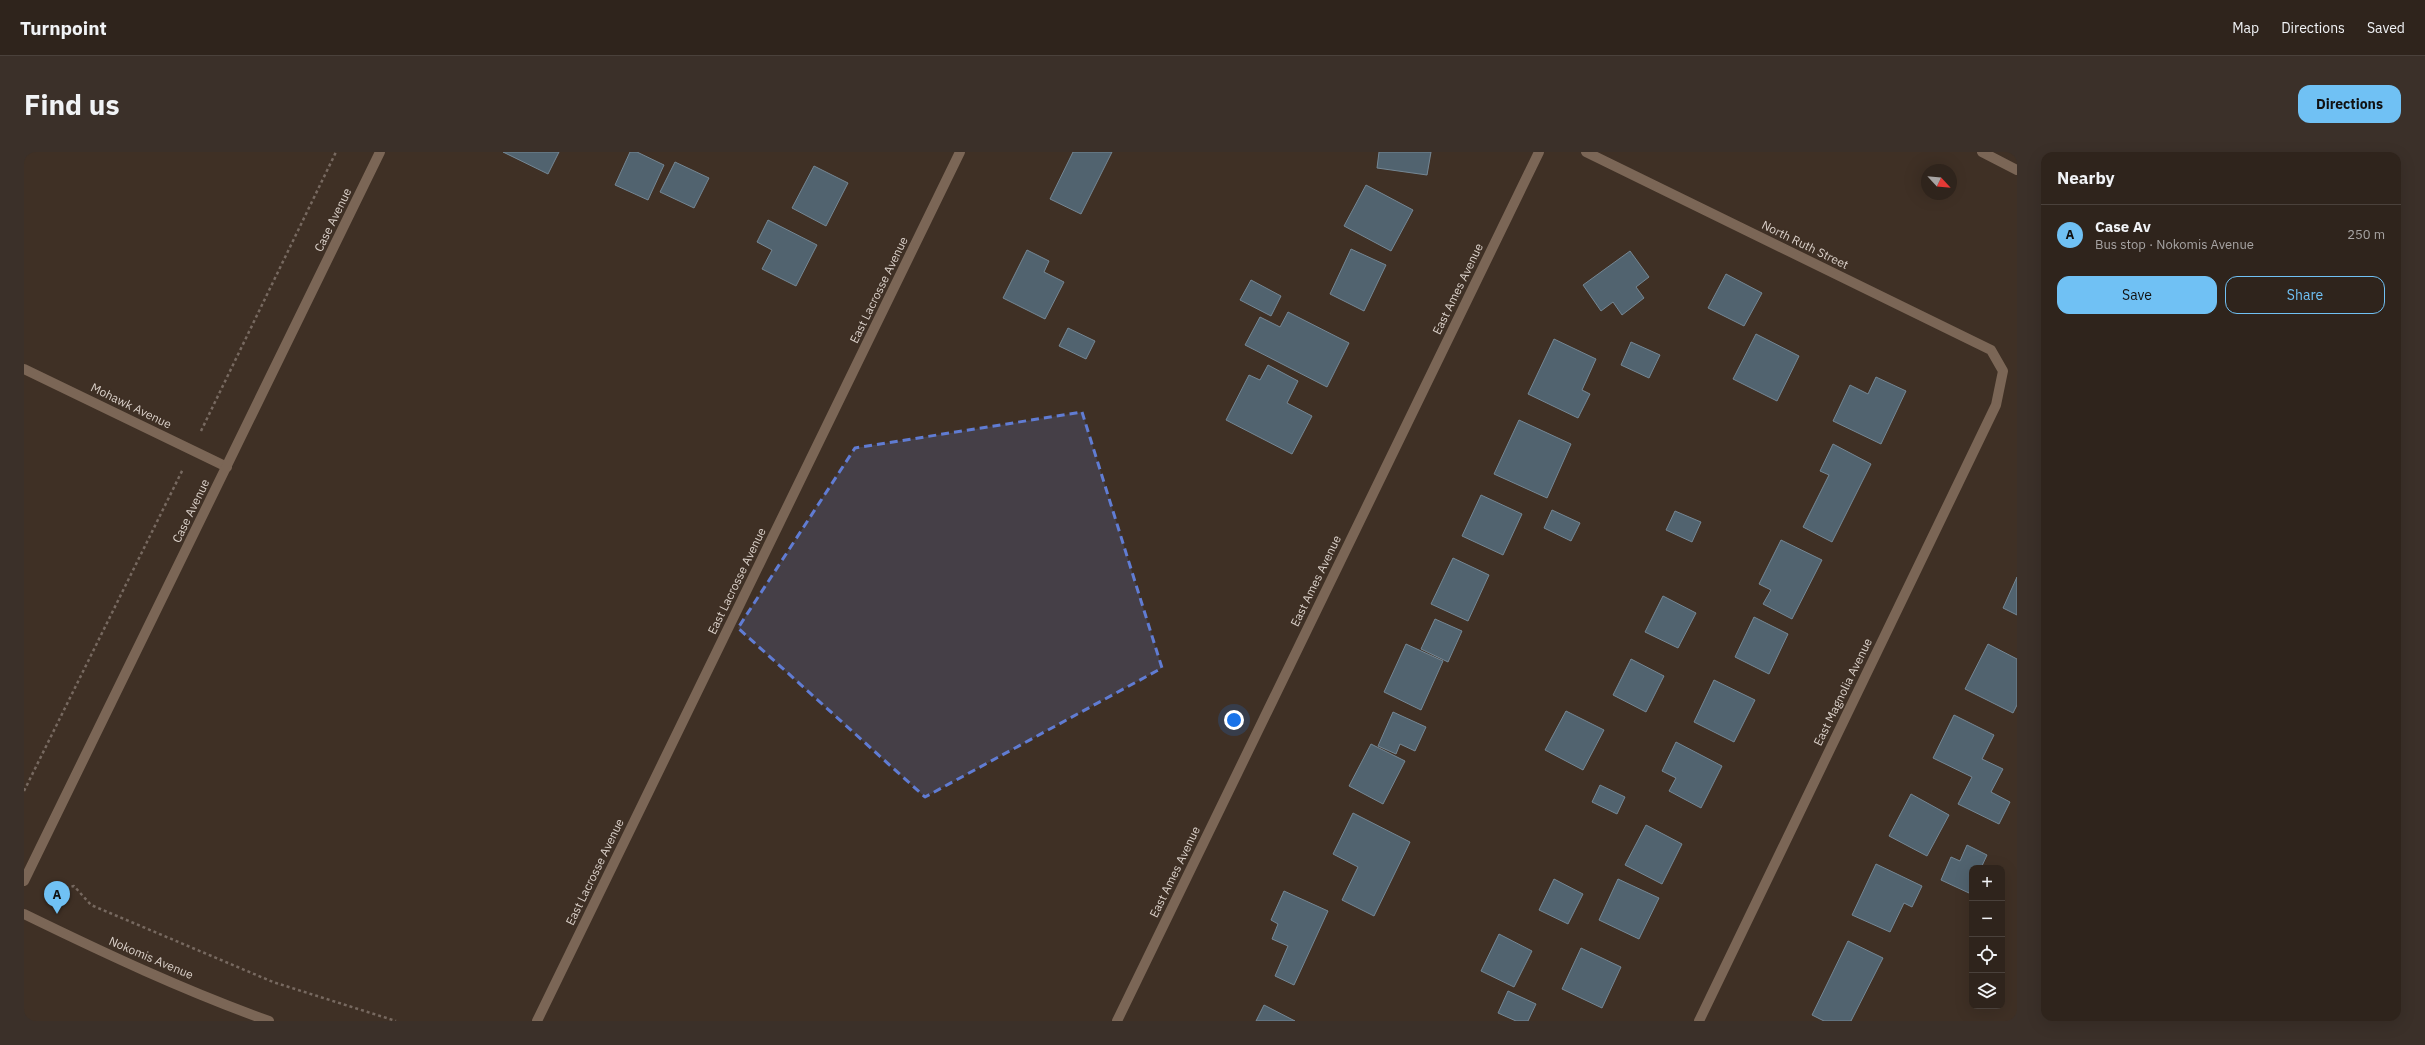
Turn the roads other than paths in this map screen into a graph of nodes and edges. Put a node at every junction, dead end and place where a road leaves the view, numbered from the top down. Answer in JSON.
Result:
{"nodes":[{"id":1,"x":380,"y":152,"type":"edge"},
{"id":2,"x":960,"y":152,"type":"edge"},
{"id":3,"x":1539,"y":152,"type":"edge"},
{"id":4,"x":1586,"y":152,"type":"edge"},
{"id":5,"x":1607,"y":152,"type":"edge"},
{"id":6,"x":1982,"y":152,"type":"edge"},
{"id":7,"x":1608,"y":163,"type":"junction"},
{"id":8,"x":2017,"y":170,"type":"edge"},
{"id":9,"x":24,"y":369,"type":"edge"},
{"id":10,"x":2003,"y":371,"type":"joint"},
{"id":11,"x":227,"y":467,"type":"junction"},
{"id":12,"x":24,"y":881,"type":"edge"},
{"id":13,"x":24,"y":914,"type":"edge"},
{"id":14,"x":270,"y":1021,"type":"edge"},
{"id":15,"x":537,"y":1021,"type":"edge"},
{"id":16,"x":1117,"y":1021,"type":"edge"},
{"id":17,"x":1699,"y":1021,"type":"edge"}],
"edges":[{"from":1,"to":11,"type":"street","name":"Case Avenue"},
{"from":2,"to":15,"type":"street","name":"East Lacrosse Avenue"},
{"from":3,"to":16,"type":"street","name":"East Ames Avenue"},
{"from":4,"to":7,"type":"street","name":"North Ruth Street"},
{"from":5,"to":7,"type":"street"},
{"from":6,"to":8,"type":"street"},
{"from":7,"to":10,"type":"street","name":"North Ruth Street"},
{"from":9,"to":11,"type":"street","name":"Mohawk Avenue"},
{"from":10,"to":17,"type":"street","name":"East Magnolia Avenue"},
{"from":11,"to":12,"type":"street","name":"Case Avenue"},
{"from":13,"to":14,"type":"street","name":"Nokomis Avenue"}]}
